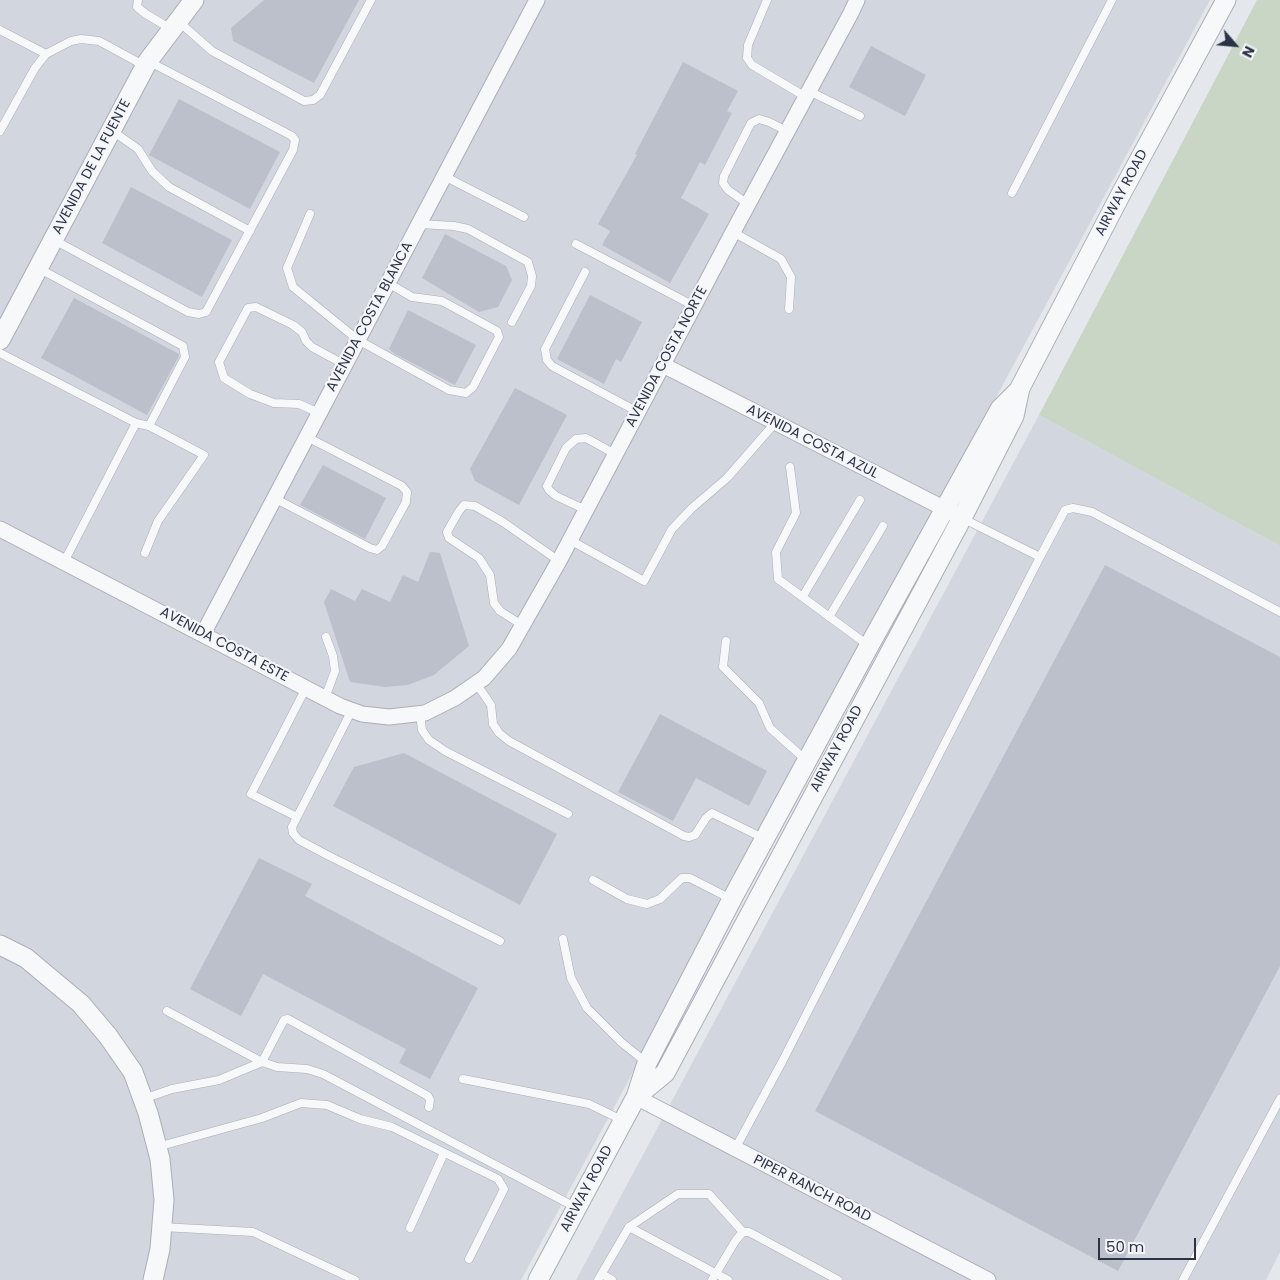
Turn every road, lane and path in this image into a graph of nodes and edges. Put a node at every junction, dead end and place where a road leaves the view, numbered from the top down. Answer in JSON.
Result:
{"nodes":[{"id":1,"x":138,"y":0,"type":"edge"},
{"id":2,"x":194,"y":0,"type":"edge"},
{"id":3,"x":371,"y":0,"type":"edge"},
{"id":4,"x":537,"y":0,"type":"edge"},
{"id":5,"x":767,"y":0,"type":"edge"},
{"id":6,"x":857,"y":0,"type":"edge"},
{"id":7,"x":1112,"y":0,"type":"edge"},
{"id":8,"x":1226,"y":0,"type":"edge"},
{"id":9,"x":175,"y":25,"type":"junction"},
{"id":10,"x":0,"y":30,"type":"edge"},
{"id":11,"x":46,"y":54,"type":"junction"},
{"id":12,"x":146,"y":64,"type":"junction"},
{"id":13,"x":808,"y":94,"type":"junction"},
{"id":14,"x":860,"y":116,"type":"dead end"},
{"id":15,"x":111,"y":130,"type":"junction"},
{"id":16,"x":0,"y":131,"type":"edge"},
{"id":17,"x":787,"y":131,"type":"junction"},
{"id":18,"x":444,"y":176,"type":"junction"},
{"id":19,"x":1012,"y":193,"type":"dead end"},
{"id":20,"x":748,"y":204,"type":"junction"},
{"id":21,"x":310,"y":214,"type":"dead end"},
{"id":22,"x":524,"y":218,"type":"dead end"},
{"id":23,"x":419,"y":224,"type":"junction"},
{"id":24,"x":250,"y":231,"type":"junction"},
{"id":25,"x":733,"y":232,"type":"junction"},
{"id":26,"x":53,"y":240,"type":"junction"},
{"id":27,"x":576,"y":244,"type":"dead end"},
{"id":28,"x":38,"y":268,"type":"junction"},
{"id":29,"x":585,"y":272,"type":"dead end"},
{"id":30,"x":388,"y":283,"type":"junction"},
{"id":31,"x":694,"y":306,"type":"junction"},
{"id":32,"x":789,"y":309,"type":"dead end"},
{"id":33,"x":512,"y":322,"type":"dead end"},
{"id":34,"x":0,"y":340,"type":"edge"},
{"id":35,"x":358,"y":340,"type":"junction"},
{"id":36,"x":0,"y":353,"type":"edge"},
{"id":37,"x":345,"y":365,"type":"junction"},
{"id":38,"x":663,"y":365,"type":"junction"},
{"id":39,"x":1020,"y":388,"type":"junction"},
{"id":40,"x":638,"y":412,"type":"junction"},
{"id":41,"x":319,"y":414,"type":"junction"},
{"id":42,"x":775,"y":422,"type":"junction"},
{"id":43,"x":136,"y":424,"type":"junction"},
{"id":44,"x":148,"y":426,"type":"junction"},
{"id":45,"x":307,"y":437,"type":"junction"},
{"id":46,"x":616,"y":454,"type":"junction"},
{"id":47,"x":790,"y":467,"type":"dead end"},
{"id":48,"x":274,"y":498,"type":"junction"},
{"id":49,"x":860,"y":500,"type":"dead end"},
{"id":50,"x":944,"y":509,"type":"junction"},
{"id":51,"x":586,"y":510,"type":"junction"},
{"id":52,"x":962,"y":518,"type":"junction"},
{"id":53,"x":883,"y":526,"type":"dead end"},
{"id":54,"x":0,"y":530,"type":"edge"},
{"id":55,"x":570,"y":540,"type":"junction"},
{"id":56,"x":145,"y":553,"type":"dead end"},
{"id":57,"x":1040,"y":557,"type":"junction"},
{"id":58,"x":559,"y":561,"type":"junction"},
{"id":59,"x":64,"y":562,"type":"junction"},
{"id":60,"x":803,"y":596,"type":"junction"},
{"id":61,"x":1280,"y":612,"type":"edge"},
{"id":62,"x":829,"y":617,"type":"junction"},
{"id":63,"x":522,"y":625,"type":"junction"},
{"id":64,"x":203,"y":634,"type":"junction"},
{"id":65,"x":326,"y":637,"type":"dead end"},
{"id":66,"x":726,"y":641,"type":"dead end"},
{"id":67,"x":869,"y":646,"type":"junction"},
{"id":68,"x":476,"y":683,"type":"junction"},
{"id":69,"x":306,"y":688,"type":"junction"},
{"id":70,"x":325,"y":698,"type":"junction"},
{"id":71,"x":455,"y":698,"type":"joint"},
{"id":72,"x":352,"y":710,"type":"junction"},
{"id":73,"x":420,"y":713,"type":"junction"},
{"id":74,"x":807,"y":761,"type":"junction"},
{"id":75,"x":568,"y":814,"type":"dead end"},
{"id":76,"x":297,"y":817,"type":"junction"},
{"id":77,"x":765,"y":839,"type":"junction"},
{"id":78,"x":593,"y":880,"type":"dead end"},
{"id":79,"x":732,"y":900,"type":"junction"},
{"id":80,"x":563,"y":939,"type":"dead end"},
{"id":81,"x":500,"y":940,"type":"dead end"},
{"id":82,"x":0,"y":945,"type":"edge"},
{"id":83,"x":167,"y":1011,"type":"dead end"},
{"id":84,"x":262,"y":1062,"type":"junction"},
{"id":85,"x":647,"y":1063,"type":"junction"},
{"id":86,"x":463,"y":1080,"type":"dead end"},
{"id":87,"x":636,"y":1097,"type":"junction"},
{"id":88,"x":143,"y":1099,"type":"junction"},
{"id":89,"x":1280,"y":1099,"type":"edge"},
{"id":90,"x":429,"y":1106,"type":"dead end"},
{"id":91,"x":624,"y":1121,"type":"junction"},
{"id":92,"x":157,"y":1147,"type":"junction"},
{"id":93,"x":735,"y":1149,"type":"junction"},
{"id":94,"x":444,"y":1153,"type":"junction"},
{"id":95,"x":577,"y":1208,"type":"junction"},
{"id":96,"x":162,"y":1227,"type":"junction"},
{"id":97,"x":629,"y":1227,"type":"junction"},
{"id":98,"x":410,"y":1228,"type":"dead end"},
{"id":99,"x":743,"y":1232,"type":"junction"},
{"id":100,"x":468,"y":1259,"type":"dead end"},
{"id":101,"x":600,"y":1277,"type":"edge"},
{"id":102,"x":714,"y":1277,"type":"edge"},
{"id":103,"x":153,"y":1280,"type":"edge"},
{"id":104,"x":355,"y":1280,"type":"edge"},
{"id":105,"x":538,"y":1280,"type":"edge"},
{"id":106,"x":612,"y":1280,"type":"edge"},
{"id":107,"x":728,"y":1280,"type":"edge"},
{"id":108,"x":838,"y":1280,"type":"edge"},
{"id":109,"x":988,"y":1280,"type":"edge"},
{"id":110,"x":1183,"y":1280,"type":"edge"}],
"edges":[{"from":1,"to":9,"type":"lane"},
{"from":2,"to":9,"type":"street","name":"AVENIDA DE LA FUENTE"},
{"from":3,"to":9,"type":"lane"},
{"from":4,"to":18,"type":"street","name":"AVENIDA COSTA BLANCA"},
{"from":5,"to":13,"type":"lane"},
{"from":6,"to":13,"type":"street","name":"AVENIDA COSTA NORTE"},
{"from":7,"to":19,"type":"lane"},
{"from":8,"to":39,"type":"street","name":"AIRWAY ROAD"},
{"from":9,"to":12,"type":"street","name":"AVENIDA DE LA FUENTE"},
{"from":10,"to":11,"type":"lane"},
{"from":11,"to":12,"type":"lane"},
{"from":11,"to":16,"type":"lane"},
{"from":12,"to":15,"type":"street","name":"AVENIDA DE LA FUENTE"},
{"from":12,"to":24,"type":"lane"},
{"from":13,"to":14,"type":"lane"},
{"from":13,"to":17,"type":"street","name":"AVENIDA COSTA NORTE"},
{"from":15,"to":24,"type":"lane"},
{"from":15,"to":26,"type":"street","name":"AVENIDA DE LA FUENTE"},
{"from":17,"to":20,"type":"street","name":"AVENIDA COSTA NORTE"},
{"from":17,"to":20,"type":"lane"},
{"from":18,"to":22,"type":"lane"},
{"from":18,"to":23,"type":"street","name":"AVENIDA COSTA BLANCA"},
{"from":20,"to":25,"type":"street","name":"AVENIDA COSTA NORTE"},
{"from":21,"to":35,"type":"lane"},
{"from":23,"to":30,"type":"street","name":"AVENIDA COSTA BLANCA"},
{"from":23,"to":33,"type":"lane"},
{"from":24,"to":26,"type":"lane"},
{"from":25,"to":31,"type":"street","name":"AVENIDA COSTA NORTE"},
{"from":25,"to":32,"type":"lane"},
{"from":26,"to":28,"type":"street","name":"AVENIDA DE LA FUENTE"},
{"from":27,"to":31,"type":"lane"},
{"from":28,"to":34,"type":"street","name":"AVENIDA DE LA FUENTE"},
{"from":28,"to":44,"type":"lane"},
{"from":29,"to":40,"type":"lane"},
{"from":30,"to":35,"type":"street","name":"AVENIDA COSTA BLANCA"},
{"from":30,"to":35,"type":"lane"},
{"from":31,"to":38,"type":"street","name":"AVENIDA COSTA NORTE"},
{"from":35,"to":37,"type":"street","name":"AVENIDA COSTA BLANCA"},
{"from":36,"to":43,"type":"lane"},
{"from":37,"to":41,"type":"street","name":"AVENIDA COSTA BLANCA"},
{"from":37,"to":41,"type":"lane"},
{"from":38,"to":40,"type":"street","name":"AVENIDA COSTA NORTE"},
{"from":38,"to":42,"type":"street","name":"AVENIDA COSTA AZUL"},
{"from":39,"to":50,"type":"street","name":"AIRWAY ROAD"},
{"from":39,"to":52,"type":"street","name":"AIRWAY ROAD"},
{"from":40,"to":46,"type":"street","name":"AVENIDA COSTA NORTE"},
{"from":41,"to":45,"type":"street","name":"AVENIDA COSTA BLANCA"},
{"from":42,"to":50,"type":"street","name":"AVENIDA COSTA AZUL"},
{"from":42,"to":55,"type":"lane"},
{"from":43,"to":44,"type":"lane"},
{"from":43,"to":59,"type":"lane"},
{"from":44,"to":56,"type":"lane"},
{"from":45,"to":48,"type":"street","name":"AVENIDA COSTA BLANCA"},
{"from":45,"to":48,"type":"lane"},
{"from":46,"to":51,"type":"street","name":"AVENIDA COSTA NORTE"},
{"from":46,"to":51,"type":"lane"},
{"from":47,"to":60,"type":"lane"},
{"from":48,"to":64,"type":"street","name":"AVENIDA COSTA BLANCA"},
{"from":49,"to":60,"type":"lane"},
{"from":50,"to":52,"type":"street","name":"AVENIDA COSTA AZUL"},
{"from":50,"to":67,"type":"street","name":"AIRWAY ROAD"},
{"from":51,"to":55,"type":"street","name":"AVENIDA COSTA NORTE"},
{"from":52,"to":57,"type":"lane"},
{"from":52,"to":87,"type":"street","name":"AIRWAY ROAD"},
{"from":53,"to":62,"type":"lane"},
{"from":54,"to":59,"type":"street","name":"AVENIDA COSTA ESTE"},
{"from":55,"to":58,"type":"street","name":"AVENIDA COSTA NORTE"},
{"from":57,"to":61,"type":"lane"},
{"from":57,"to":93,"type":"lane"},
{"from":58,"to":63,"type":"street","name":"AVENIDA COSTA NORTE"},
{"from":58,"to":63,"type":"lane"},
{"from":59,"to":64,"type":"street","name":"AVENIDA COSTA ESTE"},
{"from":60,"to":62,"type":"lane"},
{"from":62,"to":67,"type":"lane"},
{"from":63,"to":68,"type":"street","name":"AVENIDA COSTA NORTE"},
{"from":64,"to":69,"type":"street","name":"AVENIDA COSTA ESTE"},
{"from":65,"to":70,"type":"lane"},
{"from":66,"to":74,"type":"lane"},
{"from":67,"to":74,"type":"street","name":"AIRWAY ROAD"},
{"from":68,"to":71,"type":"street","name":"AVENIDA COSTA NORTE"},
{"from":68,"to":77,"type":"lane"},
{"from":69,"to":70,"type":"street","name":"AVENIDA COSTA ESTE"},
{"from":69,"to":76,"type":"lane"},
{"from":70,"to":72,"type":"street","name":"AVENIDA COSTA ESTE"},
{"from":71,"to":73,"type":"street","name":"AVENIDA COSTA ESTE"},
{"from":72,"to":73,"type":"street","name":"AVENIDA COSTA ESTE"},
{"from":72,"to":76,"type":"lane"},
{"from":73,"to":75,"type":"lane"},
{"from":74,"to":77,"type":"street","name":"AIRWAY ROAD"},
{"from":76,"to":81,"type":"lane"},
{"from":77,"to":79,"type":"street","name":"AIRWAY ROAD"},
{"from":78,"to":79,"type":"lane"},
{"from":79,"to":85,"type":"street","name":"AIRWAY ROAD"},
{"from":80,"to":85,"type":"lane"},
{"from":82,"to":88,"type":"street"},
{"from":83,"to":84,"type":"lane"},
{"from":84,"to":88,"type":"lane"},
{"from":84,"to":90,"type":"lane"},
{"from":84,"to":95,"type":"lane"},
{"from":85,"to":87,"type":"street","name":"AIRWAY ROAD"},
{"from":86,"to":91,"type":"lane"},
{"from":87,"to":91,"type":"street","name":"AIRWAY ROAD"},
{"from":87,"to":93,"type":"street","name":"PIPER RANCH ROAD"},
{"from":88,"to":92,"type":"street"},
{"from":89,"to":110,"type":"lane"},
{"from":91,"to":95,"type":"street","name":"AIRWAY ROAD"},
{"from":92,"to":94,"type":"lane"},
{"from":92,"to":96,"type":"street"},
{"from":93,"to":109,"type":"street","name":"PIPER RANCH ROAD"},
{"from":94,"to":98,"type":"lane"},
{"from":94,"to":100,"type":"lane"},
{"from":95,"to":105,"type":"street","name":"AIRWAY ROAD"},
{"from":96,"to":103,"type":"street"},
{"from":96,"to":104,"type":"lane"},
{"from":97,"to":99,"type":"lane"},
{"from":97,"to":101,"type":"lane"},
{"from":97,"to":102,"type":"lane"},
{"from":99,"to":102,"type":"lane"},
{"from":99,"to":108,"type":"lane"},
{"from":101,"to":106,"type":"lane"},
{"from":102,"to":107,"type":"lane"}]}
